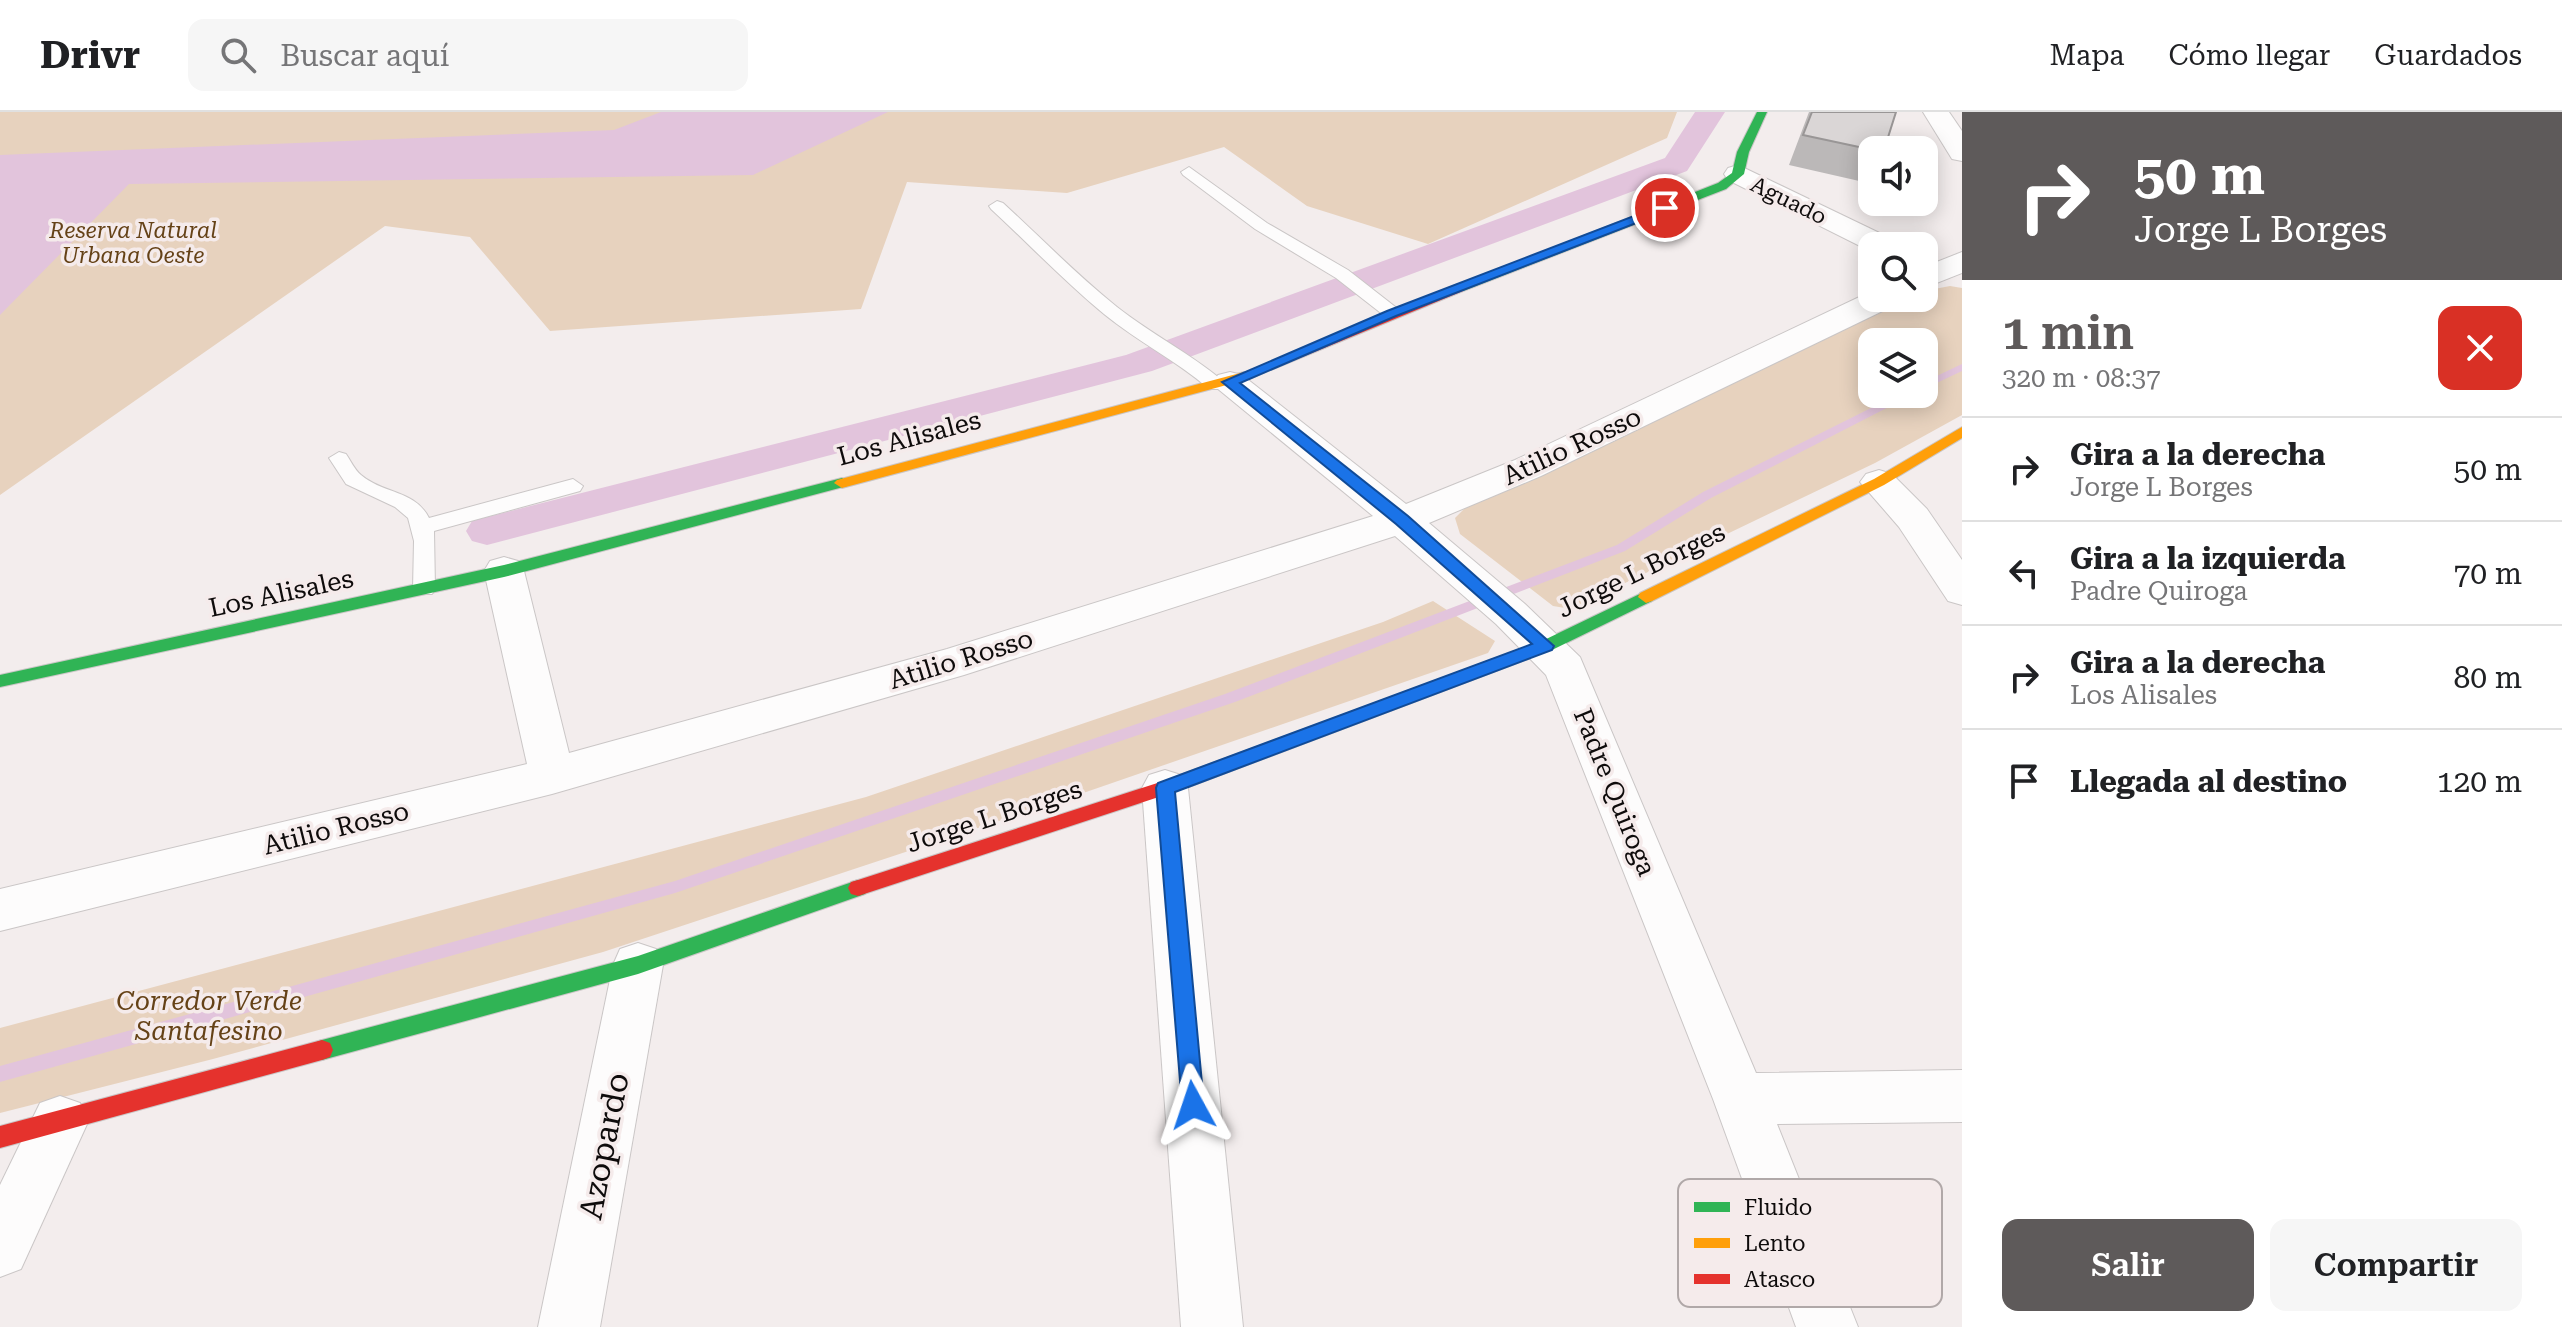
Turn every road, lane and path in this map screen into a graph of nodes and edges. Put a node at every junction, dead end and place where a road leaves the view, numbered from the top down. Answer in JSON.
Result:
{"nodes":[{"id":1,"x":1762,"y":112,"type":"edge"},
{"id":2,"x":1936,"y":112,"type":"edge"},
{"id":3,"x":1962,"y":153,"type":"edge"},
{"id":4,"x":1189,"y":172,"type":"dead end"},
{"id":5,"x":1738,"y":174,"type":"junction"},
{"id":6,"x":997,"y":206,"type":"dead end"},
{"id":7,"x":1858,"y":234,"type":"edge"},
{"id":8,"x":1858,"y":310,"type":"edge"},
{"id":9,"x":1392,"y":313,"type":"junction"},
{"id":10,"x":1223,"y":384,"type":"junction"},
{"id":11,"x":1962,"y":432,"type":"edge"},
{"id":12,"x":339,"y":458,"type":"dead end"},
{"id":13,"x":1879,"y":482,"type":"junction"},
{"id":14,"x":573,"y":486,"type":"dead end"},
{"id":15,"x":1402,"y":520,"type":"junction"},
{"id":16,"x":423,"y":527,"type":"junction"},
{"id":17,"x":504,"y":571,"type":"junction"},
{"id":18,"x":424,"y":589,"type":"junction"},
{"id":19,"x":1962,"y":591,"type":"edge"},
{"id":20,"x":1546,"y":646,"type":"junction"},
{"id":21,"x":0,"y":681,"type":"edge"},
{"id":22,"x":552,"y":776,"type":"junction"},
{"id":23,"x":1165,"y":788,"type":"junction"},
{"id":24,"x":0,"y":910,"type":"edge"},
{"id":25,"x":638,"y":965,"type":"junction"},
{"id":26,"x":1962,"y":1096,"type":"edge"},
{"id":27,"x":1740,"y":1099,"type":"junction"},
{"id":28,"x":60,"y":1122,"type":"junction"},
{"id":29,"x":0,"y":1137,"type":"edge"},
{"id":30,"x":1771,"y":1179,"type":"edge"},
{"id":31,"x":0,"y":1248,"type":"edge"},
{"id":32,"x":1819,"y":1307,"type":"edge"},
{"id":33,"x":569,"y":1327,"type":"edge"},
{"id":34,"x":1212,"y":1327,"type":"edge"},
{"id":35,"x":1827,"y":1327,"type":"edge"}],
"edges":[{"from":1,"to":5,"type":"street"},
{"from":2,"to":3,"type":"street"},
{"from":4,"to":9,"type":"lane"},
{"from":5,"to":7,"type":"street","name":"Aguado"},
{"from":5,"to":9,"type":"street","name":"Los Alisales"},
{"from":6,"to":10,"type":"lane"},
{"from":8,"to":15,"type":"street","name":"Atilio Rosso"},
{"from":9,"to":10,"type":"street","name":"Los Alisales"},
{"from":10,"to":15,"type":"street","name":"Padre Quiroga"},
{"from":10,"to":17,"type":"street","name":"Los Alisales"},
{"from":11,"to":13,"type":"street","name":"Jorge L Borges"},
{"from":12,"to":16,"type":"lane"},
{"from":13,"to":19,"type":"street"},
{"from":13,"to":20,"type":"street","name":"Jorge L Borges"},
{"from":14,"to":16,"type":"lane"},
{"from":15,"to":20,"type":"street","name":"Padre Quiroga"},
{"from":15,"to":22,"type":"street","name":"Atilio Rosso"},
{"from":16,"to":18,"type":"lane"},
{"from":17,"to":18,"type":"street","name":"Los Alisales"},
{"from":17,"to":22,"type":"street"},
{"from":18,"to":21,"type":"street","name":"Los Alisales"},
{"from":20,"to":23,"type":"street","name":"Jorge L Borges"},
{"from":20,"to":27,"type":"street","name":"Padre Quiroga"},
{"from":22,"to":24,"type":"street","name":"Atilio Rosso"},
{"from":23,"to":25,"type":"street","name":"Jorge L Borges"},
{"from":23,"to":34,"type":"street"},
{"from":25,"to":28,"type":"street","name":"Jorge L Borges"},
{"from":25,"to":33,"type":"street","name":"Azopardo"},
{"from":26,"to":27,"type":"street"},
{"from":27,"to":30,"type":"street","name":"Padre Quiroga"},
{"from":28,"to":29,"type":"street","name":"Jorge L Borges"},
{"from":28,"to":31,"type":"street"},
{"from":32,"to":35,"type":"street","name":"Padre Quiroga"}]}
